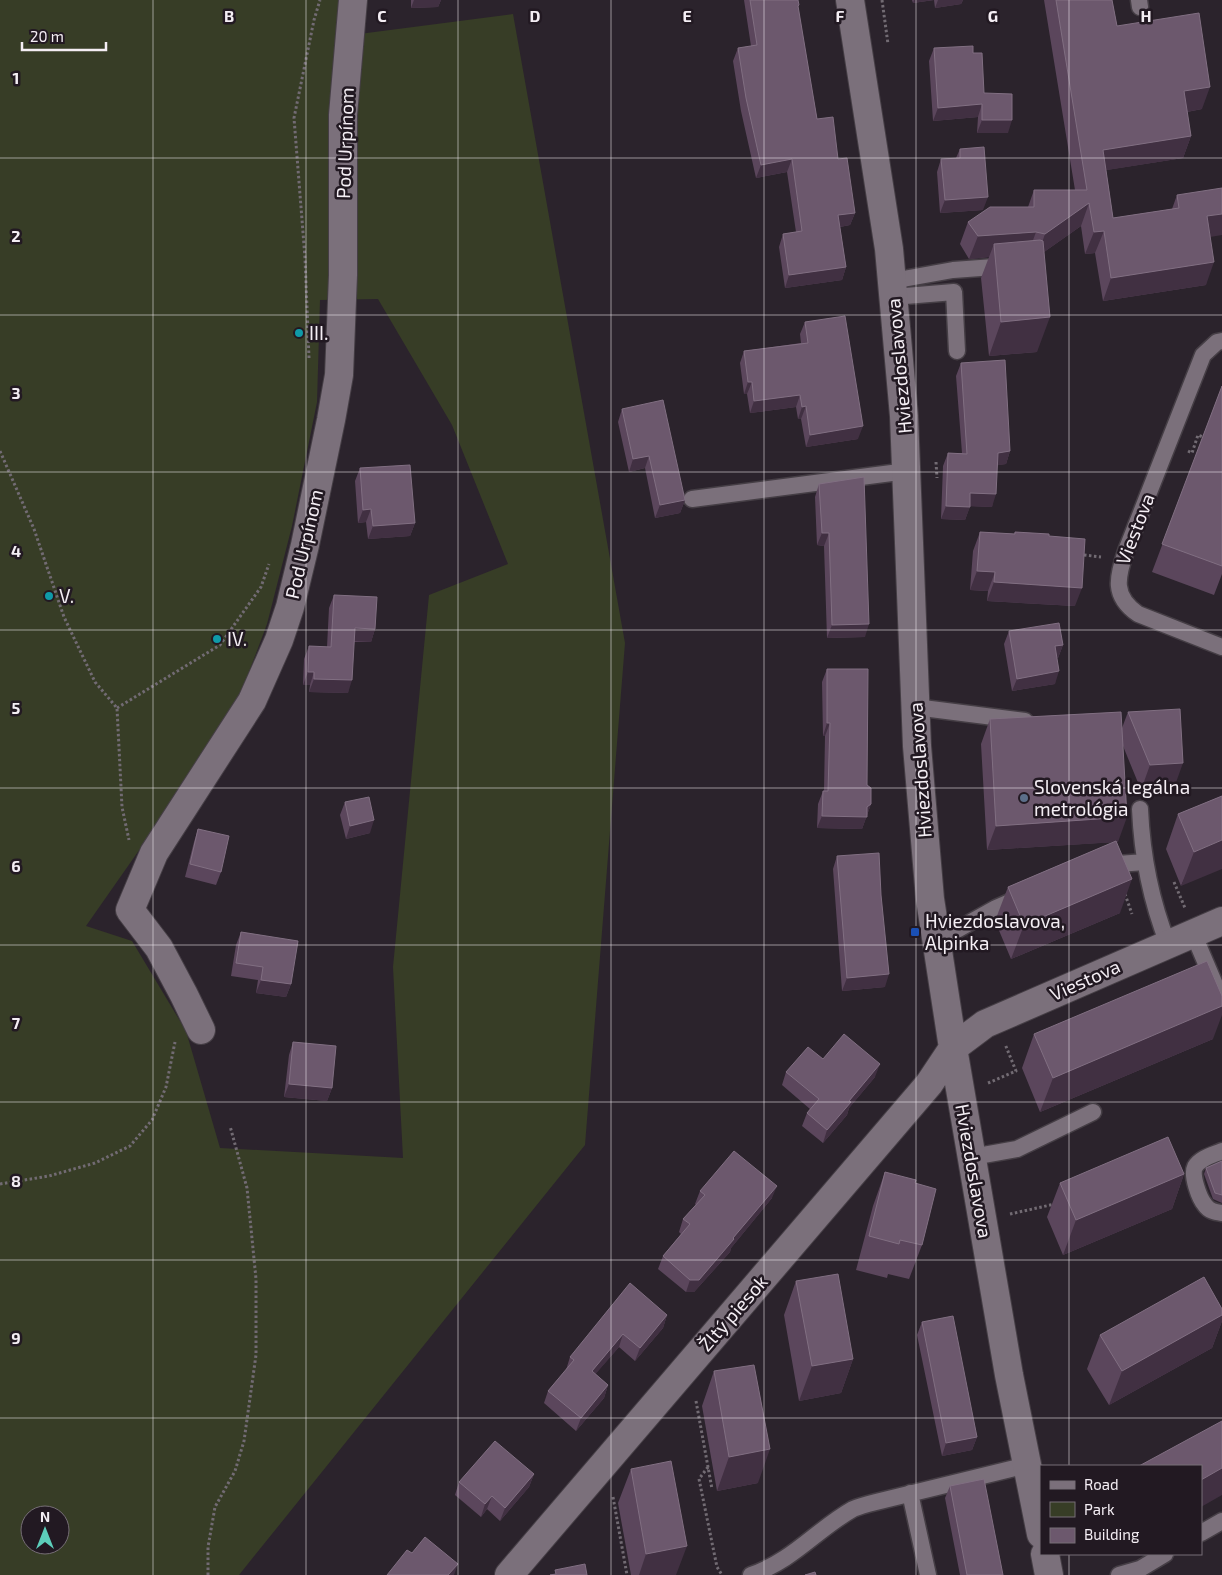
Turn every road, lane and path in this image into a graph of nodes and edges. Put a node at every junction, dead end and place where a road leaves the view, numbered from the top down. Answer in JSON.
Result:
{"nodes":[{"id":1,"x":320,"y":0,"type":"edge"},
{"id":2,"x":353,"y":0,"type":"edge"},
{"id":3,"x":850,"y":0,"type":"edge"},
{"id":4,"x":1019,"y":265,"type":"edge"},
{"id":5,"x":892,"y":289,"type":"junction"},
{"id":6,"x":1222,"y":341,"type":"edge"},
{"id":7,"x":957,"y":351,"type":"dead end"},
{"id":8,"x":309,"y":360,"type":"dead end"},
{"id":9,"x":0,"y":451,"type":"edge"},
{"id":10,"x":907,"y":470,"type":"junction"},
{"id":11,"x":692,"y":499,"type":"dead end"},
{"id":12,"x":1084,"y":555,"type":"edge"},
{"id":13,"x":1109,"y":558,"type":"dead end"},
{"id":14,"x":271,"y":560,"type":"dead end"},
{"id":15,"x":1222,"y":647,"type":"edge"},
{"id":16,"x":915,"y":707,"type":"junction"},
{"id":17,"x":117,"y":708,"type":"junction"},
{"id":18,"x":1044,"y":724,"type":"edge"},
{"id":19,"x":1140,"y":809,"type":"dead end"},
{"id":20,"x":1146,"y":862,"type":"junction"},
{"id":21,"x":1113,"y":864,"type":"junction"},
{"id":22,"x":1087,"y":870,"type":"edge"},
{"id":23,"x":146,"y":872,"type":"junction"},
{"id":24,"x":1171,"y":874,"type":"dead end"},
{"id":25,"x":1032,"y":893,"type":"edge"},
{"id":26,"x":1189,"y":921,"type":"junction"},
{"id":27,"x":1222,"y":921,"type":"edge"},
{"id":28,"x":1135,"y":922,"type":"dead end"},
{"id":29,"x":937,"y":941,"type":"junction"},
{"id":30,"x":1168,"y":944,"type":"junction"},
{"id":31,"x":1222,"y":1001,"type":"edge"},
{"id":32,"x":201,"y":1030,"type":"dead end"},
{"id":33,"x":1002,"y":1038,"type":"dead end"},
{"id":34,"x":175,"y":1041,"type":"dead end"},
{"id":35,"x":953,"y":1048,"type":"junction"},
{"id":36,"x":984,"y":1085,"type":"dead end"},
{"id":37,"x":1094,"y":1112,"type":"dead end"},
{"id":38,"x":230,"y":1126,"type":"dead end"},
{"id":39,"x":1222,"y":1151,"type":"edge"},
{"id":40,"x":972,"y":1157,"type":"junction"},
{"id":41,"x":0,"y":1184,"type":"edge"},
{"id":42,"x":1058,"y":1203,"type":"dead end"},
{"id":43,"x":1222,"y":1213,"type":"edge"},
{"id":44,"x":982,"y":1219,"type":"junction"},
{"id":45,"x":695,"y":1397,"type":"dead end"},
{"id":46,"x":1027,"y":1465,"type":"junction"},
{"id":47,"x":708,"y":1466,"type":"junction"},
{"id":48,"x":712,"y":1489,"type":"dead end"},
{"id":49,"x":612,"y":1493,"type":"dead end"},
{"id":50,"x":910,"y":1493,"type":"junction"},
{"id":51,"x":1222,"y":1521,"type":"edge"},
{"id":52,"x":1040,"y":1529,"type":"edge"},
{"id":53,"x":1202,"y":1532,"type":"edge"},
{"id":54,"x":1222,"y":1536,"type":"edge"},
{"id":55,"x":1045,"y":1555,"type":"edge"},
{"id":56,"x":1163,"y":1555,"type":"edge"},
{"id":57,"x":208,"y":1575,"type":"edge"},
{"id":58,"x":509,"y":1575,"type":"edge"},
{"id":59,"x":627,"y":1575,"type":"edge"},
{"id":60,"x":722,"y":1575,"type":"edge"},
{"id":61,"x":751,"y":1575,"type":"edge"},
{"id":62,"x":928,"y":1575,"type":"edge"},
{"id":63,"x":1049,"y":1575,"type":"edge"},
{"id":64,"x":1119,"y":1575,"type":"edge"}],
"edges":[{"from":1,"to":8,"type":"path"},
{"from":2,"to":23,"type":"street","name":"Pod Urpínom"},
{"from":3,"to":5,"type":"street","name":"Hviezdoslavova"},
{"from":4,"to":5,"type":"lane"},
{"from":5,"to":7,"type":"lane"},
{"from":5,"to":10,"type":"street","name":"Hviezdoslavova"},
{"from":6,"to":15,"type":"lane","name":"Viestova"},
{"from":9,"to":17,"type":"path"},
{"from":10,"to":11,"type":"lane"},
{"from":10,"to":16,"type":"street","name":"Hviezdoslavova"},
{"from":12,"to":13,"type":"path"},
{"from":14,"to":17,"type":"path"},
{"from":16,"to":18,"type":"lane"},
{"from":16,"to":29,"type":"street","name":"Hviezdoslavova"},
{"from":17,"to":23,"type":"path"},
{"from":19,"to":20,"type":"lane"},
{"from":20,"to":21,"type":"lane"},
{"from":20,"to":30,"type":"lane"},
{"from":21,"to":22,"type":"lane"},
{"from":21,"to":28,"type":"path"},
{"from":23,"to":32,"type":"street","name":"Pod Urpínom"},
{"from":24,"to":26,"type":"path"},
{"from":25,"to":29,"type":"lane"},
{"from":26,"to":27,"type":"street","name":"Viestova"},
{"from":26,"to":30,"type":"street","name":"Viestova"},
{"from":26,"to":31,"type":"lane"},
{"from":29,"to":35,"type":"street","name":"Hviezdoslavova"},
{"from":30,"to":35,"type":"street","name":"Viestova"},
{"from":33,"to":36,"type":"path"},
{"from":34,"to":41,"type":"path"},
{"from":35,"to":40,"type":"street","name":"Hviezdoslavova"},
{"from":35,"to":58,"type":"street","name":"Žltý piesok"},
{"from":37,"to":40,"type":"lane"},
{"from":38,"to":57,"type":"path"},
{"from":39,"to":43,"type":"lane"},
{"from":40,"to":44,"type":"street","name":"Hviezdoslavova"},
{"from":42,"to":44,"type":"path"},
{"from":44,"to":46,"type":"street","name":"Hviezdoslavova"},
{"from":45,"to":47,"type":"path"},
{"from":46,"to":50,"type":"lane"},
{"from":46,"to":52,"type":"street","name":"Hviezdoslavova"},
{"from":47,"to":48,"type":"path"},
{"from":47,"to":60,"type":"path"},
{"from":49,"to":59,"type":"path"},
{"from":50,"to":61,"type":"lane"},
{"from":50,"to":62,"type":"lane"},
{"from":51,"to":53,"type":"lane"},
{"from":53,"to":54,"type":"lane"},
{"from":55,"to":63,"type":"street"},
{"from":56,"to":64,"type":"lane"}]}
